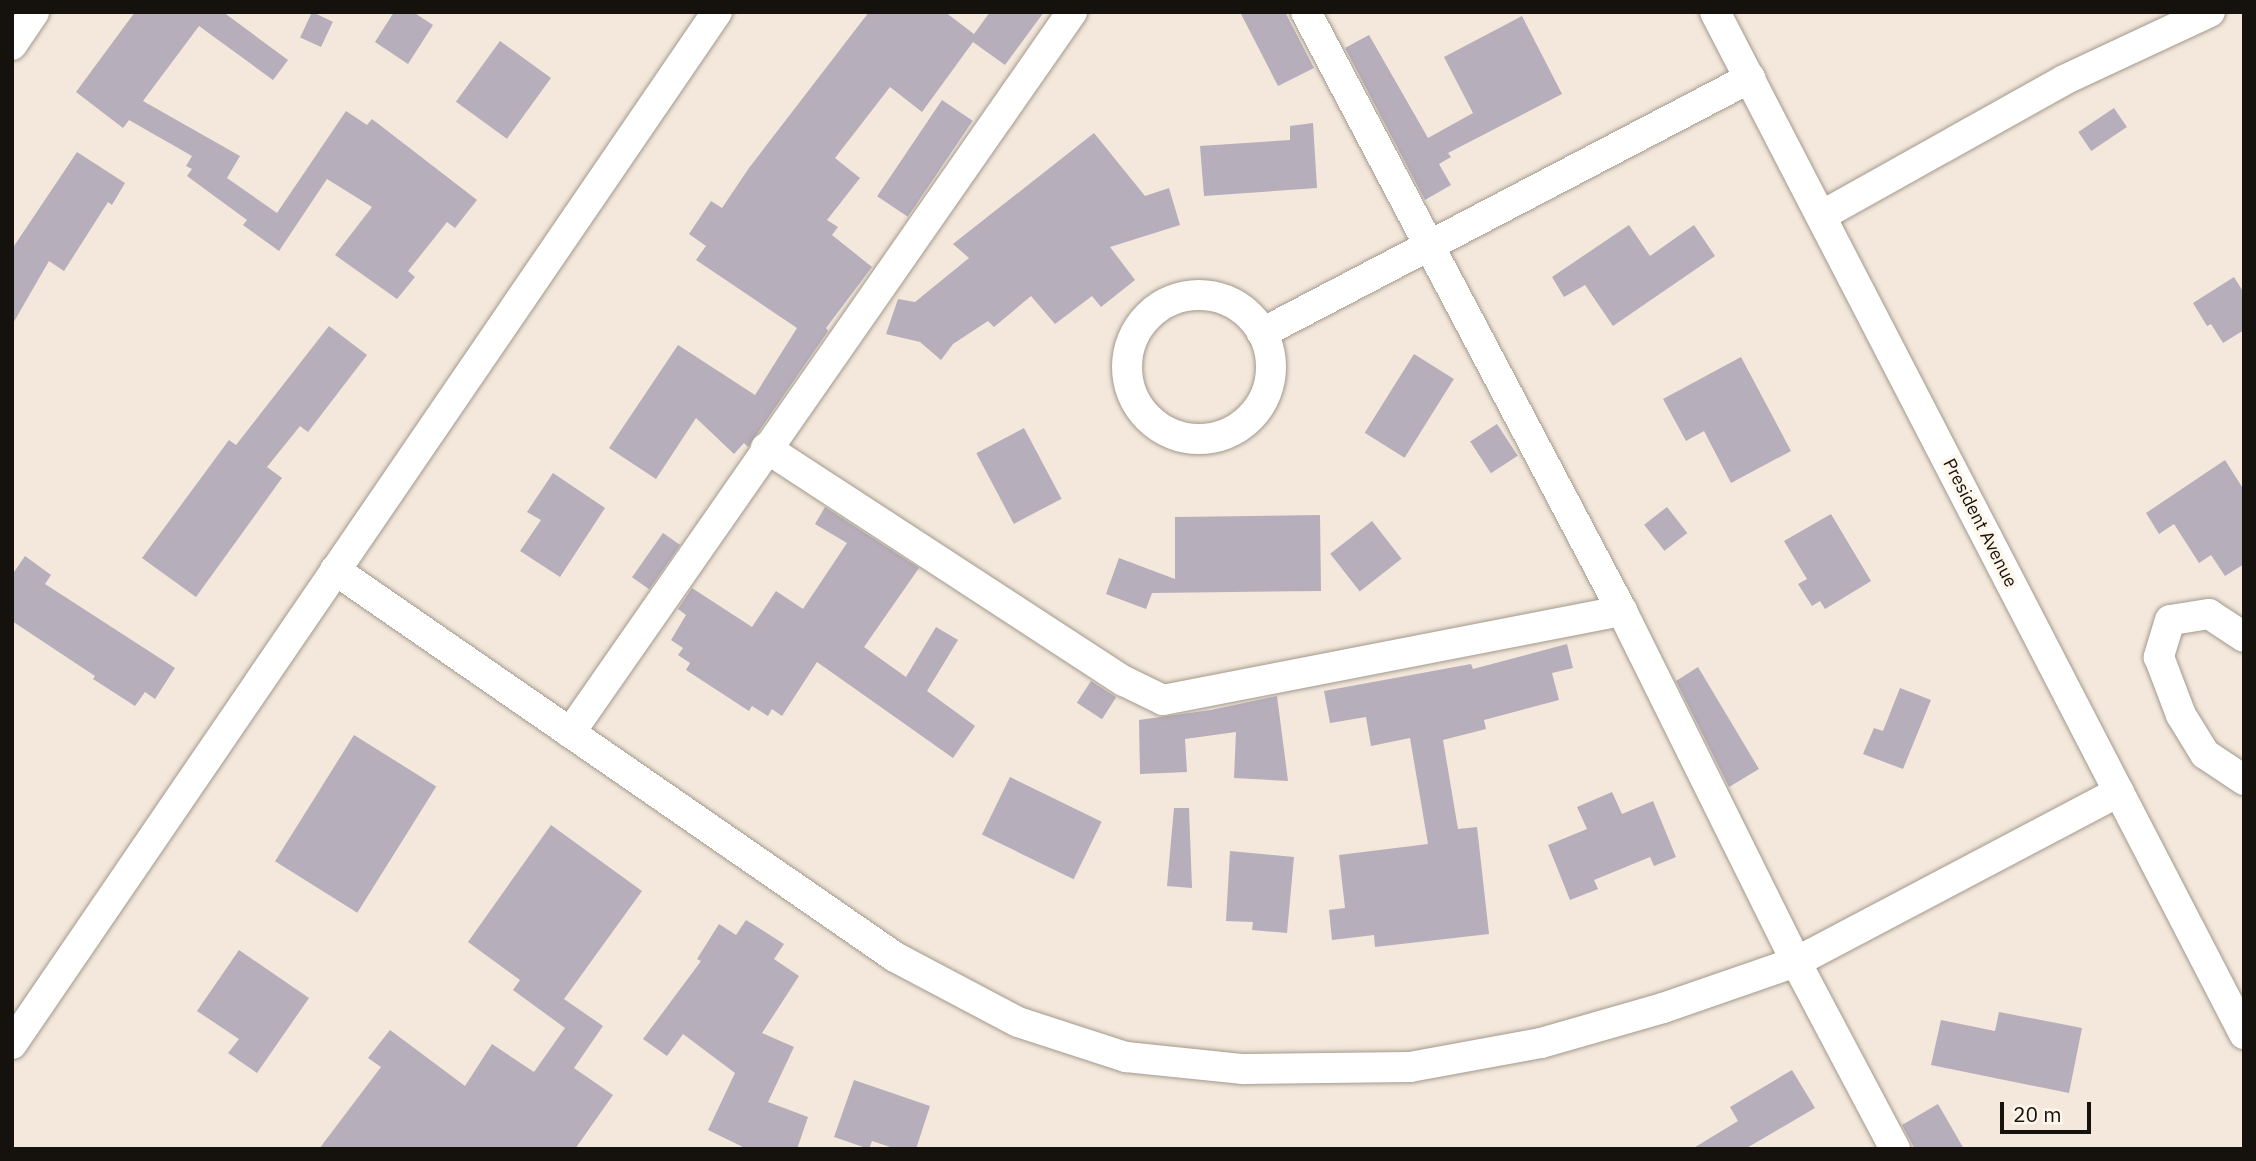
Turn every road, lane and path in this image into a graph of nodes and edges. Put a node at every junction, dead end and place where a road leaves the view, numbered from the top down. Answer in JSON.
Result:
{"nodes":[{"id":1,"x":34,"y":12,"type":"edge"},
{"id":2,"x":717,"y":12,"type":"edge"},
{"id":3,"x":1072,"y":12,"type":"edge"},
{"id":4,"x":1306,"y":12,"type":"edge"},
{"id":5,"x":1715,"y":12,"type":"edge"},
{"id":6,"x":2210,"y":12,"type":"edge"},
{"id":7,"x":12,"y":45,"type":"edge"},
{"id":8,"x":1750,"y":78,"type":"junction"},
{"id":9,"x":1821,"y":216,"type":"junction"},
{"id":10,"x":1428,"y":244,"type":"junction"},
{"id":11,"x":1262,"y":333,"type":"junction"},
{"id":12,"x":766,"y":448,"type":"junction"},
{"id":13,"x":335,"y":570,"type":"junction"},
{"id":14,"x":1622,"y":611,"type":"junction"},
{"id":15,"x":2244,"y":637,"type":"edge"},
{"id":16,"x":570,"y":733,"type":"junction"},
{"id":17,"x":2244,"y":780,"type":"edge"},
{"id":18,"x":2119,"y":792,"type":"junction"},
{"id":19,"x":1796,"y":962,"type":"junction"},
{"id":20,"x":16,"y":1029,"type":"edge"},
{"id":21,"x":2244,"y":1034,"type":"edge"},
{"id":22,"x":1895,"y":1149,"type":"edge"}],
"edges":[{"from":1,"to":7,"type":"street"},
{"from":2,"to":13,"type":"street"},
{"from":3,"to":12,"type":"street"},
{"from":4,"to":10,"type":"street"},
{"from":5,"to":8,"type":"street","name":"President Avenue"},
{"from":6,"to":9,"type":"street"},
{"from":8,"to":9,"type":"street","name":"President Avenue"},
{"from":8,"to":10,"type":"street"},
{"from":9,"to":18,"type":"street","name":"President Avenue"},
{"from":10,"to":11,"type":"street"},
{"from":10,"to":14,"type":"street"},
{"from":11,"to":11,"type":"street"},
{"from":12,"to":14,"type":"street"},
{"from":12,"to":16,"type":"street"},
{"from":13,"to":16,"type":"street"},
{"from":13,"to":20,"type":"street"},
{"from":14,"to":19,"type":"street"},
{"from":15,"to":17,"type":"street"},
{"from":16,"to":19,"type":"street"},
{"from":18,"to":19,"type":"street"},
{"from":18,"to":21,"type":"street","name":"President Avenue"},
{"from":19,"to":22,"type":"street"}]}
